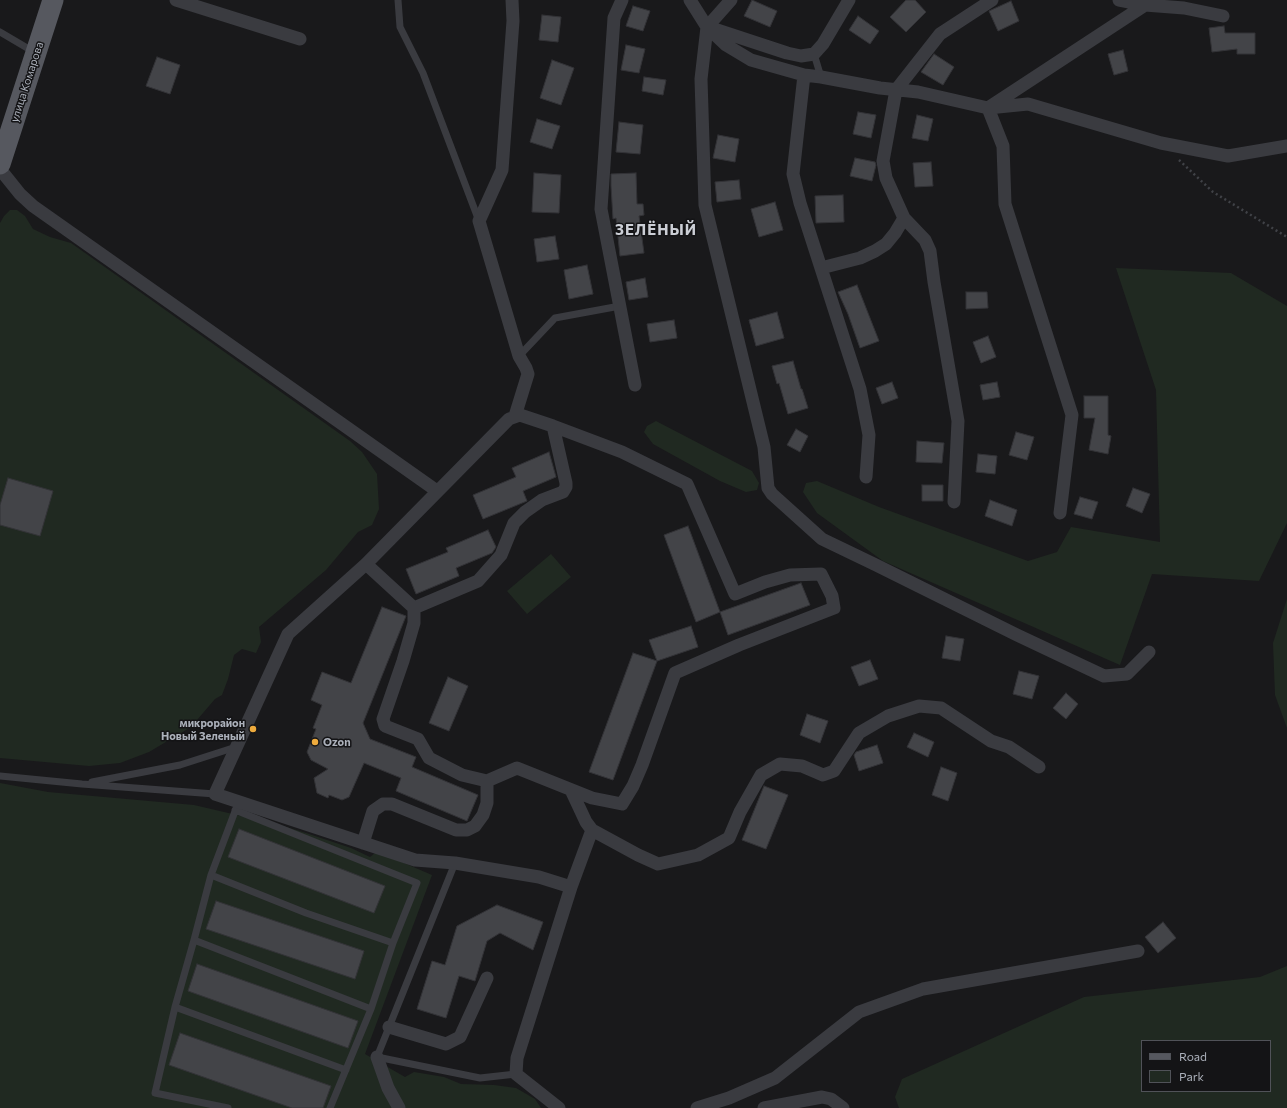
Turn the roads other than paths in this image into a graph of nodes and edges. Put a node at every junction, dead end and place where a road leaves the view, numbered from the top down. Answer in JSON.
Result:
{"nodes":[{"id":1,"x":53,"y":0,"type":"edge"},
{"id":2,"x":176,"y":0,"type":"edge"},
{"id":3,"x":398,"y":0,"type":"edge"},
{"id":4,"x":512,"y":0,"type":"edge"},
{"id":5,"x":518,"y":0,"type":"edge"},
{"id":6,"x":622,"y":0,"type":"edge"},
{"id":7,"x":690,"y":0,"type":"edge"},
{"id":8,"x":732,"y":0,"type":"edge"},
{"id":9,"x":849,"y":0,"type":"edge"},
{"id":10,"x":992,"y":0,"type":"edge"},
{"id":11,"x":1119,"y":0,"type":"edge"},
{"id":12,"x":1145,"y":5,"type":"junction"},
{"id":13,"x":1223,"y":16,"type":"dead end"},
{"id":14,"x":513,"y":21,"type":"junction"},
{"id":15,"x":707,"y":27,"type":"junction"},
{"id":16,"x":0,"y":32,"type":"edge"},
{"id":17,"x":300,"y":39,"type":"dead end"},
{"id":18,"x":36,"y":53,"type":"junction"},
{"id":19,"x":814,"y":54,"type":"junction"},
{"id":20,"x":804,"y":75,"type":"junction"},
{"id":21,"x":821,"y":77,"type":"junction"},
{"id":22,"x":896,"y":90,"type":"junction"},
{"id":23,"x":988,"y":108,"type":"junction"},
{"id":24,"x":1287,"y":146,"type":"edge"},
{"id":25,"x":0,"y":164,"type":"edge"},
{"id":26,"x":0,"y":169,"type":"edge"},
{"id":27,"x":904,"y":218,"type":"junction"},
{"id":28,"x":479,"y":221,"type":"junction"},
{"id":29,"x":821,"y":268,"type":"junction"},
{"id":30,"x":620,"y":306,"type":"junction"},
{"id":31,"x":519,"y":356,"type":"junction"},
{"id":32,"x":635,"y":385,"type":"dead end"},
{"id":33,"x":515,"y":416,"type":"junction"},
{"id":34,"x":553,"y":426,"type":"junction"},
{"id":35,"x":866,"y":477,"type":"dead end"},
{"id":36,"x":437,"y":491,"type":"junction"},
{"id":37,"x":954,"y":502,"type":"dead end"},
{"id":38,"x":1060,"y":513,"type":"dead end"},
{"id":39,"x":366,"y":564,"type":"junction"},
{"id":40,"x":414,"y":608,"type":"junction"},
{"id":41,"x":1149,"y":652,"type":"dead end"},
{"id":42,"x":236,"y":747,"type":"junction"},
{"id":43,"x":1039,"y":767,"type":"dead end"},
{"id":44,"x":0,"y":776,"type":"edge"},
{"id":45,"x":487,"y":781,"type":"junction"},
{"id":46,"x":82,"y":784,"type":"junction"},
{"id":47,"x":571,"y":790,"type":"junction"},
{"id":48,"x":215,"y":794,"type":"junction"},
{"id":49,"x":237,"y":806,"type":"junction"},
{"id":50,"x":592,"y":830,"type":"junction"},
{"id":51,"x":363,"y":843,"type":"junction"},
{"id":52,"x":455,"y":863,"type":"junction"},
{"id":53,"x":211,"y":875,"type":"junction"},
{"id":54,"x":571,"y":887,"type":"junction"},
{"id":55,"x":194,"y":940,"type":"junction"},
{"id":56,"x":394,"y":942,"type":"junction"},
{"id":57,"x":1138,"y":951,"type":"dead end"},
{"id":58,"x":487,"y":978,"type":"dead end"},
{"id":59,"x":175,"y":1007,"type":"junction"},
{"id":60,"x":371,"y":1009,"type":"junction"},
{"id":61,"x":389,"y":1027,"type":"junction"},
{"id":62,"x":377,"y":1057,"type":"junction"},
{"id":63,"x":346,"y":1070,"type":"junction"},
{"id":64,"x":516,"y":1074,"type":"junction"},
{"id":65,"x":228,"y":1108,"type":"edge"},
{"id":66,"x":330,"y":1108,"type":"edge"},
{"id":67,"x":399,"y":1108,"type":"edge"},
{"id":68,"x":559,"y":1108,"type":"edge"},
{"id":69,"x":697,"y":1108,"type":"edge"},
{"id":70,"x":764,"y":1108,"type":"edge"},
{"id":71,"x":843,"y":1108,"type":"edge"}],
"edges":[{"from":1,"to":18,"type":"main road","name":"улица Комарова"},
{"from":2,"to":17,"type":"street"},
{"from":3,"to":28,"type":"lane"},
{"from":4,"to":14,"type":"street"},
{"from":5,"to":14,"type":"street"},
{"from":6,"to":30,"type":"street"},
{"from":7,"to":15,"type":"street"},
{"from":8,"to":15,"type":"street"},
{"from":9,"to":19,"type":"street"},
{"from":10,"to":22,"type":"street"},
{"from":11,"to":12,"type":"street"},
{"from":12,"to":13,"type":"street"},
{"from":12,"to":23,"type":"street"},
{"from":14,"to":28,"type":"street"},
{"from":15,"to":19,"type":"street"},
{"from":15,"to":20,"type":"street"},
{"from":15,"to":41,"type":"street"},
{"from":16,"to":18,"type":"lane"},
{"from":18,"to":25,"type":"main road","name":"улица Комарова"},
{"from":19,"to":21,"type":"lane"},
{"from":20,"to":21,"type":"street"},
{"from":20,"to":29,"type":"street"},
{"from":21,"to":22,"type":"street"},
{"from":22,"to":23,"type":"street"},
{"from":22,"to":27,"type":"street"},
{"from":23,"to":24,"type":"street"},
{"from":23,"to":38,"type":"street"},
{"from":26,"to":36,"type":"street"},
{"from":27,"to":29,"type":"street"},
{"from":27,"to":37,"type":"street"},
{"from":28,"to":31,"type":"street"},
{"from":29,"to":35,"type":"street"},
{"from":30,"to":31,"type":"lane"},
{"from":30,"to":32,"type":"street"},
{"from":31,"to":33,"type":"street"},
{"from":33,"to":34,"type":"street"},
{"from":33,"to":36,"type":"street"},
{"from":34,"to":40,"type":"street"},
{"from":34,"to":47,"type":"street"},
{"from":36,"to":39,"type":"street"},
{"from":39,"to":40,"type":"street"},
{"from":39,"to":42,"type":"street"},
{"from":40,"to":45,"type":"street"},
{"from":42,"to":46,"type":"lane"},
{"from":42,"to":48,"type":"street"},
{"from":43,"to":50,"type":"street"},
{"from":44,"to":46,"type":"lane"},
{"from":45,"to":47,"type":"street"},
{"from":45,"to":51,"type":"street"},
{"from":46,"to":48,"type":"lane"},
{"from":47,"to":50,"type":"street"},
{"from":48,"to":49,"type":"street"},
{"from":49,"to":51,"type":"street"},
{"from":49,"to":53,"type":"lane"},
{"from":49,"to":56,"type":"lane"},
{"from":50,"to":54,"type":"street"},
{"from":51,"to":52,"type":"street"},
{"from":52,"to":54,"type":"street"},
{"from":52,"to":61,"type":"lane"},
{"from":53,"to":55,"type":"lane"},
{"from":53,"to":56,"type":"lane"},
{"from":54,"to":64,"type":"street"},
{"from":55,"to":59,"type":"lane"},
{"from":55,"to":60,"type":"lane"},
{"from":56,"to":60,"type":"lane"},
{"from":57,"to":69,"type":"street"},
{"from":58,"to":61,"type":"street"},
{"from":59,"to":63,"type":"lane"},
{"from":59,"to":65,"type":"lane"},
{"from":60,"to":63,"type":"lane"},
{"from":61,"to":62,"type":"lane"},
{"from":62,"to":64,"type":"lane"},
{"from":62,"to":67,"type":"street"},
{"from":63,"to":66,"type":"lane"},
{"from":64,"to":68,"type":"street"},
{"from":70,"to":71,"type":"street"}]}
